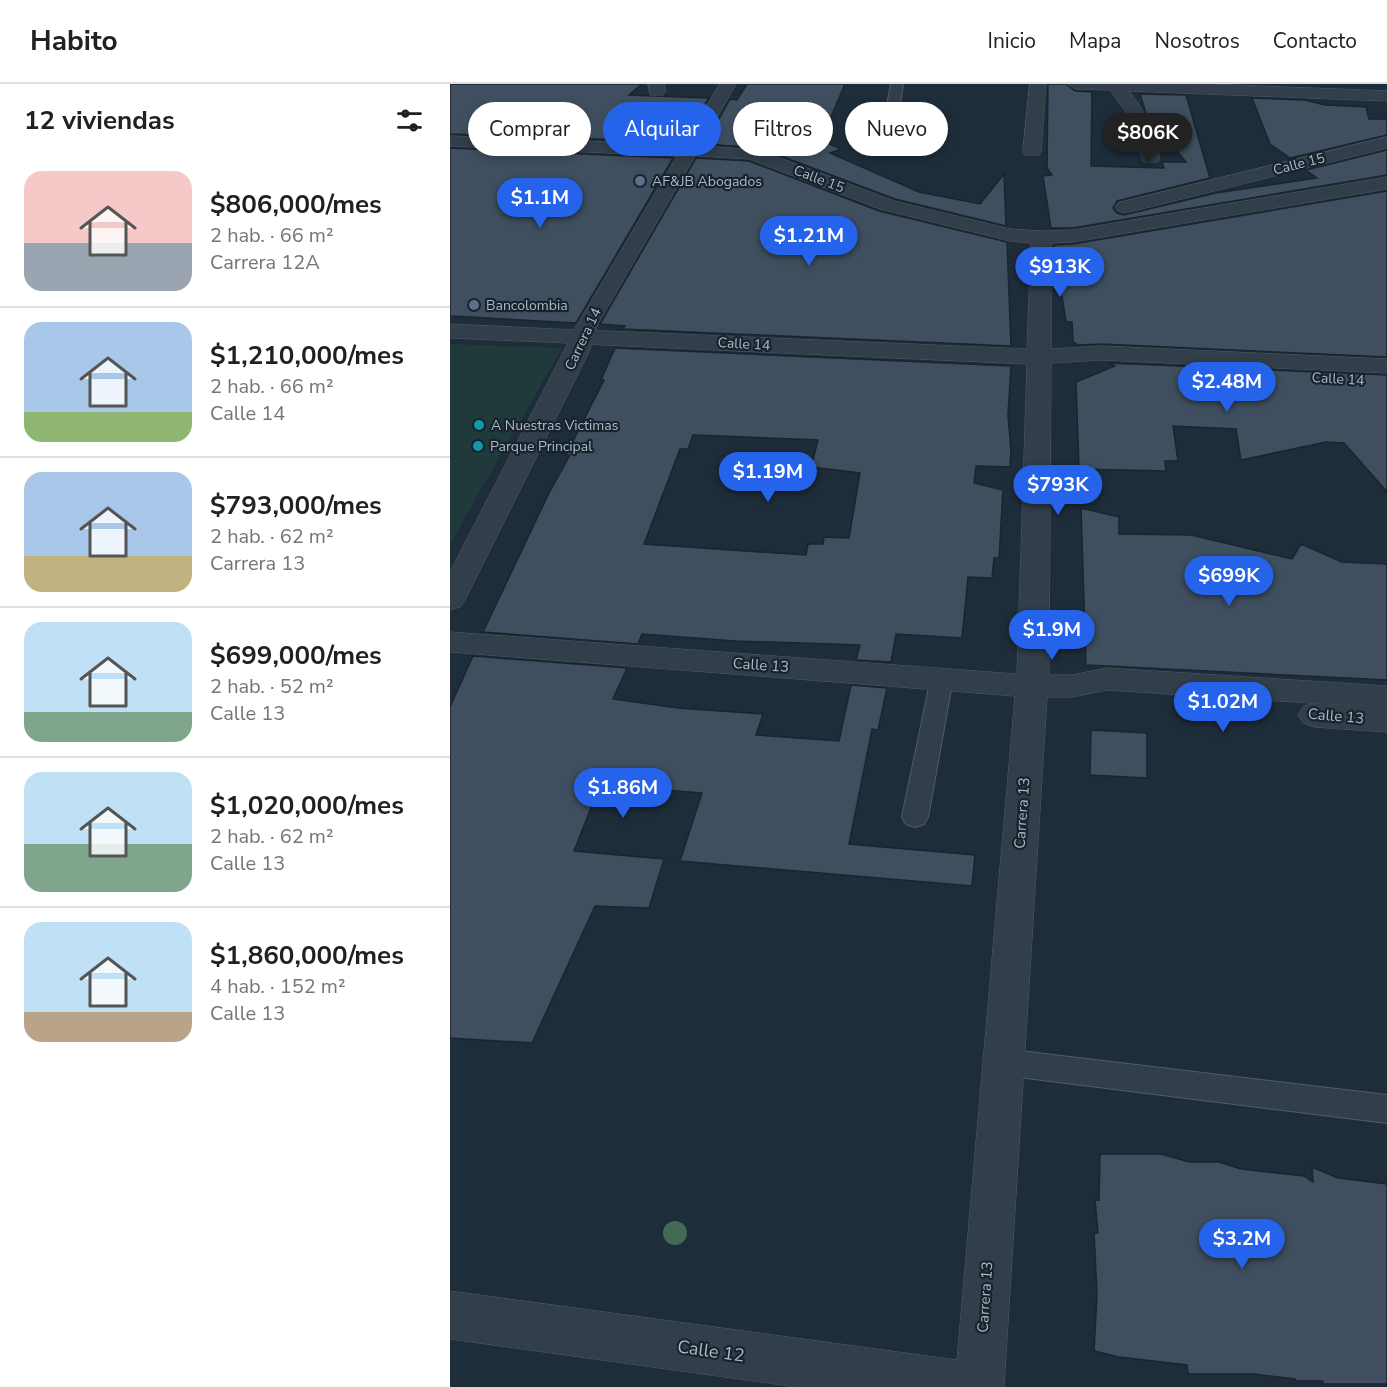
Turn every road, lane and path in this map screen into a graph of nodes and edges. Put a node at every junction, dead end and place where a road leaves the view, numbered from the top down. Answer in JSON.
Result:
{"nodes":[{"id":1,"x":728,"y":84,"type":"edge"},
{"id":2,"x":897,"y":84,"type":"edge"},
{"id":3,"x":1038,"y":84,"type":"edge"},
{"id":4,"x":1076,"y":84,"type":"edge"},
{"id":5,"x":1115,"y":86,"type":"junction"},
{"id":6,"x":1387,"y":96,"type":"edge"},
{"id":7,"x":718,"y":102,"type":"edge"},
{"id":8,"x":894,"y":102,"type":"edge"},
{"id":9,"x":450,"y":141,"type":"edge"},
{"id":10,"x":1387,"y":142,"type":"edge"},
{"id":11,"x":603,"y":147,"type":"edge"},
{"id":12,"x":1032,"y":151,"type":"dead end"},
{"id":13,"x":721,"y":153,"type":"edge"},
{"id":14,"x":686,"y":156,"type":"edge"},
{"id":15,"x":1151,"y":158,"type":"dead end"},
{"id":16,"x":1387,"y":183,"type":"edge"},
{"id":17,"x":1041,"y":237,"type":"junction"},
{"id":18,"x":450,"y":331,"type":"edge"},
{"id":19,"x":584,"y":337,"type":"junction"},
{"id":20,"x":1038,"y":357,"type":"junction"},
{"id":21,"x":1387,"y":366,"type":"edge"},
{"id":22,"x":1387,"y":381,"type":"edge"},
{"id":23,"x":450,"y":600,"type":"edge"},
{"id":24,"x":450,"y":642,"type":"edge"},
{"id":25,"x":942,"y":678,"type":"junction"},
{"id":26,"x":1032,"y":686,"type":"junction"},
{"id":27,"x":1072,"y":686,"type":"junction"},
{"id":28,"x":1387,"y":697,"type":"edge"},
{"id":29,"x":1387,"y":720,"type":"edge"},
{"id":30,"x":915,"y":817,"type":"dead end"},
{"id":31,"x":1003,"y":1062,"type":"junction"},
{"id":32,"x":1387,"y":1109,"type":"edge"},
{"id":33,"x":450,"y":1315,"type":"edge"},
{"id":34,"x":973,"y":1387,"type":"edge"},
{"id":35,"x":979,"y":1387,"type":"edge"}],
"edges":[{"from":1,"to":7,"type":"street","name":"Carrera 14"},
{"from":2,"to":8,"type":"lane"},
{"from":3,"to":12,"type":"street"},
{"from":4,"to":5,"type":"street"},
{"from":5,"to":6,"type":"street"},
{"from":5,"to":15,"type":"street"},
{"from":9,"to":11,"type":"street","name":"Calle 15"},
{"from":10,"to":17,"type":"street","name":"Calle 15"},
{"from":13,"to":17,"type":"street","name":"Calle 15"},
{"from":14,"to":19,"type":"street","name":"Carrera 14"},
{"from":16,"to":17,"type":"street","name":"Calle 15"},
{"from":17,"to":20,"type":"street","name":"Carrera 13"},
{"from":18,"to":19,"type":"street","name":"Calle 14"},
{"from":19,"to":20,"type":"street","name":"Calle 14"},
{"from":19,"to":23,"type":"street","name":"Carrera 14"},
{"from":20,"to":21,"type":"street","name":"Calle 14"},
{"from":20,"to":22,"type":"street","name":"Calle 14"},
{"from":20,"to":26,"type":"street","name":"Carrera 13"},
{"from":24,"to":25,"type":"street","name":"Calle 13"},
{"from":25,"to":26,"type":"street","name":"Calle 13"},
{"from":25,"to":30,"type":"lane"},
{"from":26,"to":27,"type":"street","name":"Calle 13"},
{"from":26,"to":31,"type":"street","name":"Carrera 13"},
{"from":27,"to":28,"type":"street","name":"Calle 13"},
{"from":27,"to":29,"type":"street","name":"Calle 13"},
{"from":31,"to":32,"type":"lane"},
{"from":31,"to":35,"type":"street","name":"Carrera 13"},
{"from":33,"to":34,"type":"street","name":"Calle 12"}]}
